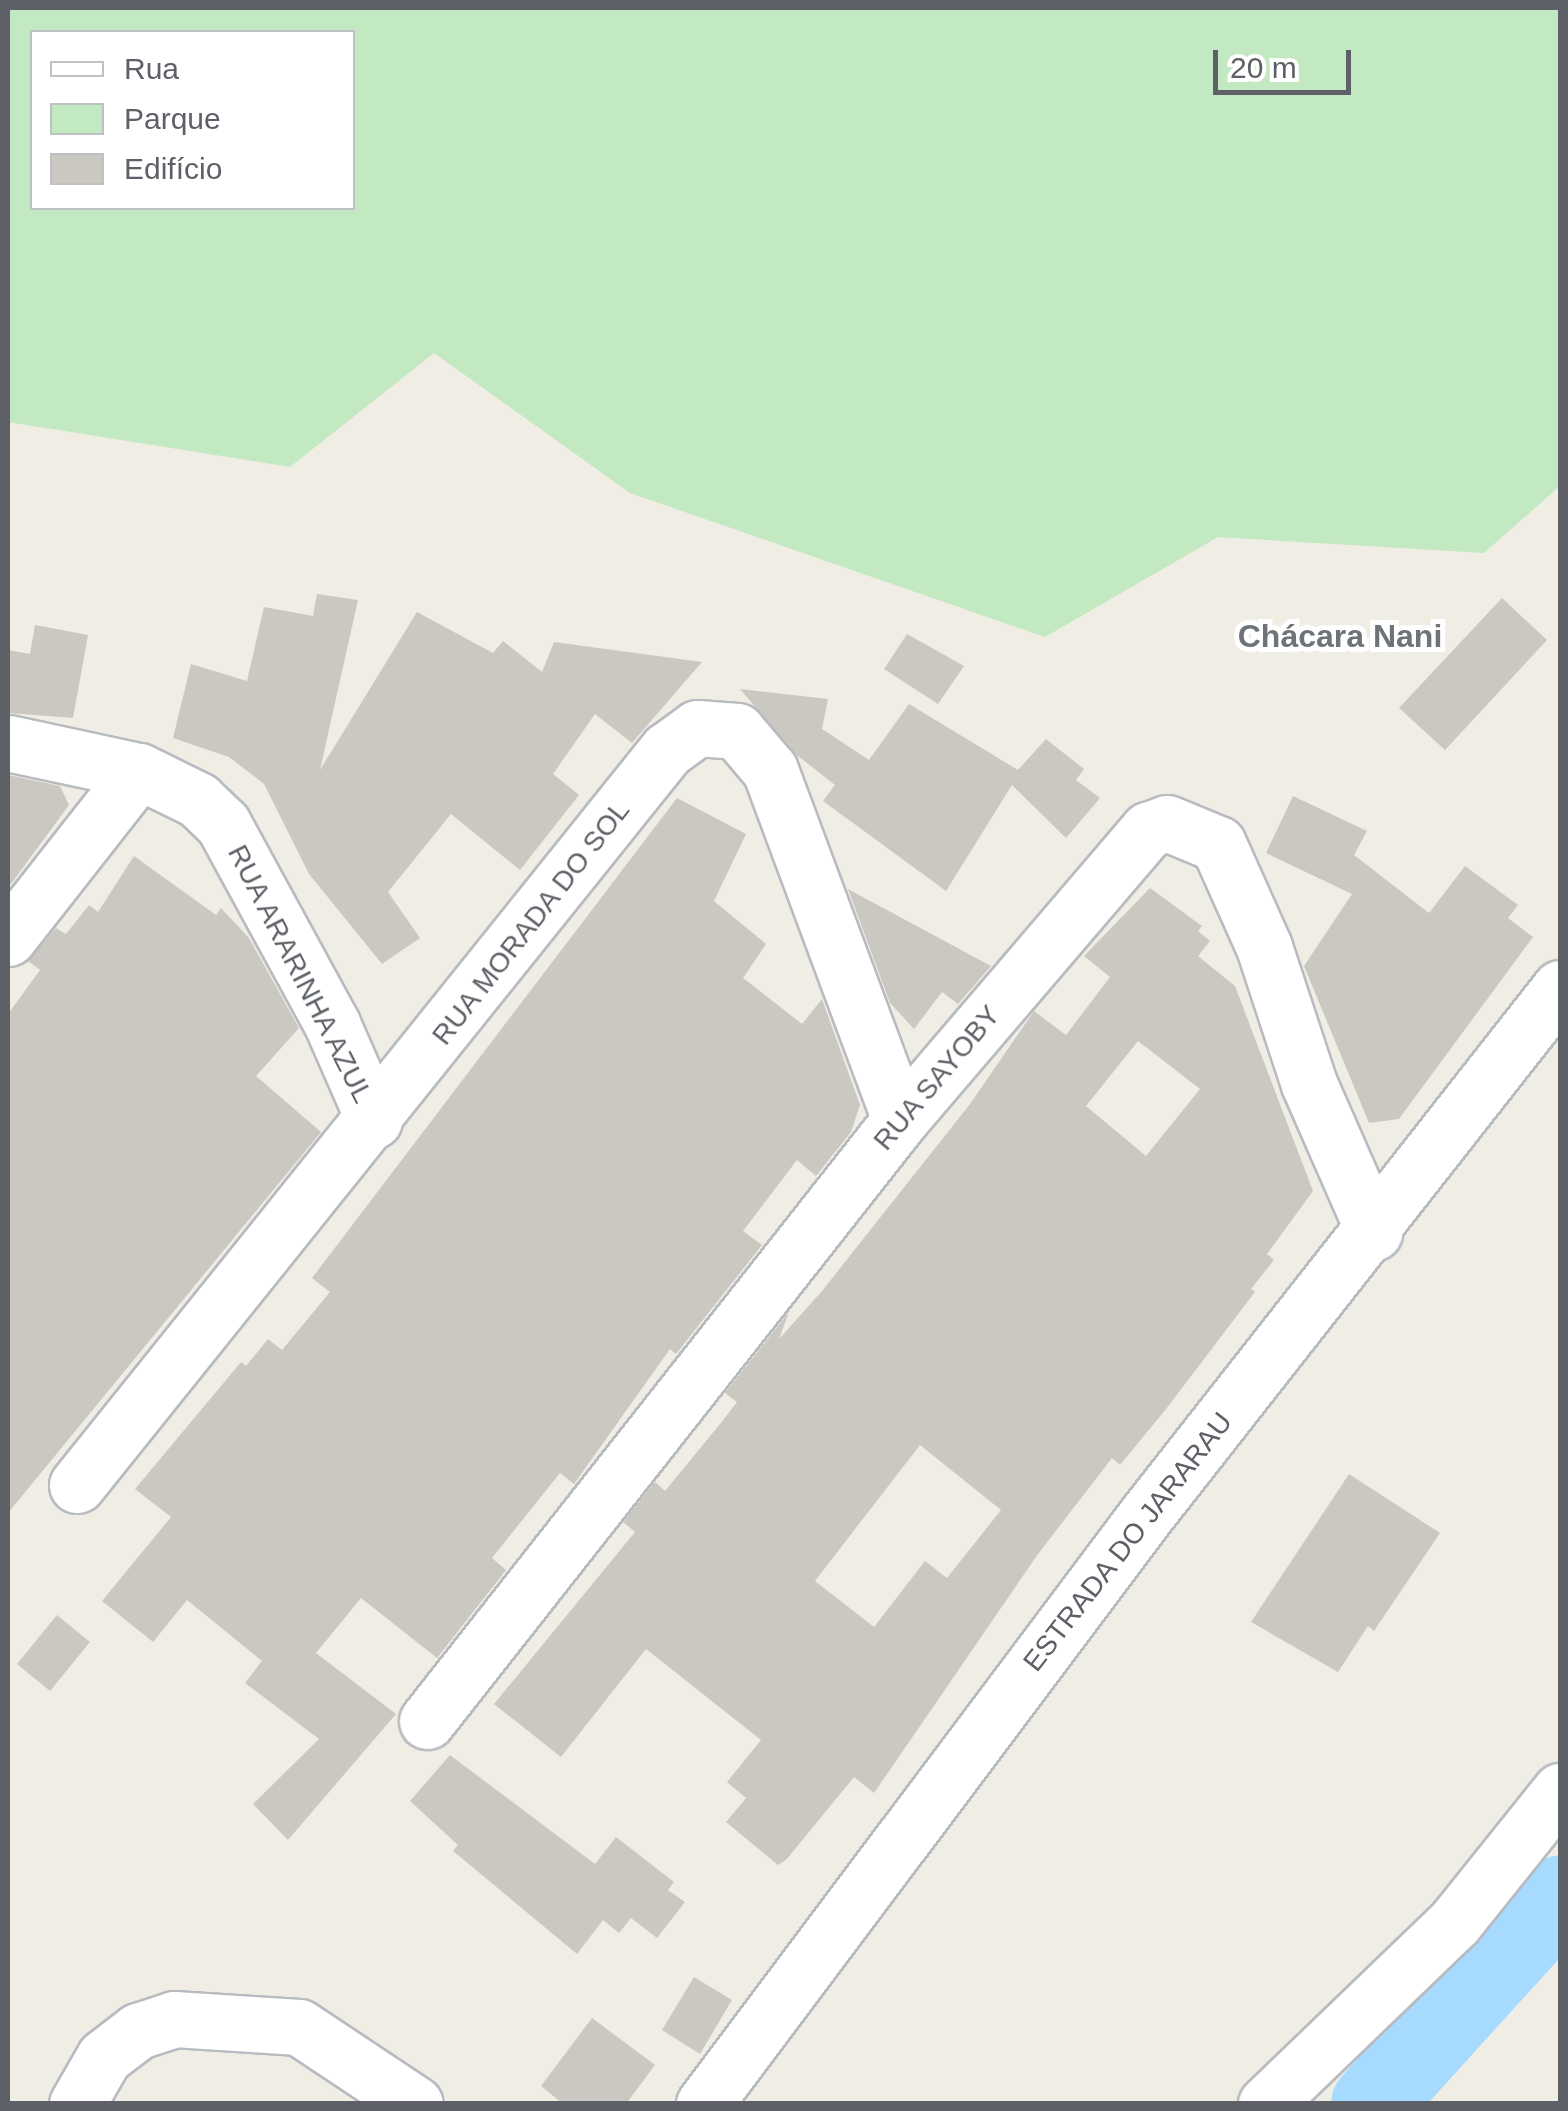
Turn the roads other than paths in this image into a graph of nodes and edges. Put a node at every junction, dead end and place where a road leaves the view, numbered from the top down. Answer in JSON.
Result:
{"nodes":[{"id":1,"x":8,"y":743,"type":"edge"},
{"id":2,"x":139,"y":771,"type":"junction"},
{"id":3,"x":8,"y":938,"type":"edge"},
{"id":4,"x":1560,"y":988,"type":"edge"},
{"id":5,"x":374,"y":1120,"type":"junction"},
{"id":6,"x":900,"y":1120,"type":"junction"},
{"id":7,"x":1374,"y":1232,"type":"junction"},
{"id":8,"x":76,"y":1485,"type":"dead end"},
{"id":9,"x":427,"y":1720,"type":"dead end"},
{"id":10,"x":1560,"y":1792,"type":"edge"},
{"id":11,"x":77,"y":2104,"type":"edge"},
{"id":12,"x":415,"y":2104,"type":"edge"},
{"id":13,"x":704,"y":2104,"type":"edge"},
{"id":14,"x":1266,"y":2104,"type":"edge"}],
"edges":[{"from":1,"to":2,"type":"street","name":"RUA ARARINHA AZUL"},
{"from":2,"to":3,"type":"street"},
{"from":2,"to":5,"type":"street","name":"RUA ARARINHA AZUL"},
{"from":4,"to":7,"type":"street","name":"ESTRADA DO JARARAU"},
{"from":5,"to":6,"type":"street","name":"RUA MORADA DO SOL"},
{"from":5,"to":8,"type":"street","name":"RUA MORADA DO SOL"},
{"from":6,"to":7,"type":"street","name":"RUA SAYOBY"},
{"from":6,"to":9,"type":"street","name":"RUA SAYOBY"},
{"from":7,"to":13,"type":"street","name":"ESTRADA DO JARARAU"},
{"from":10,"to":14,"type":"street"},
{"from":11,"to":12,"type":"street"}]}
